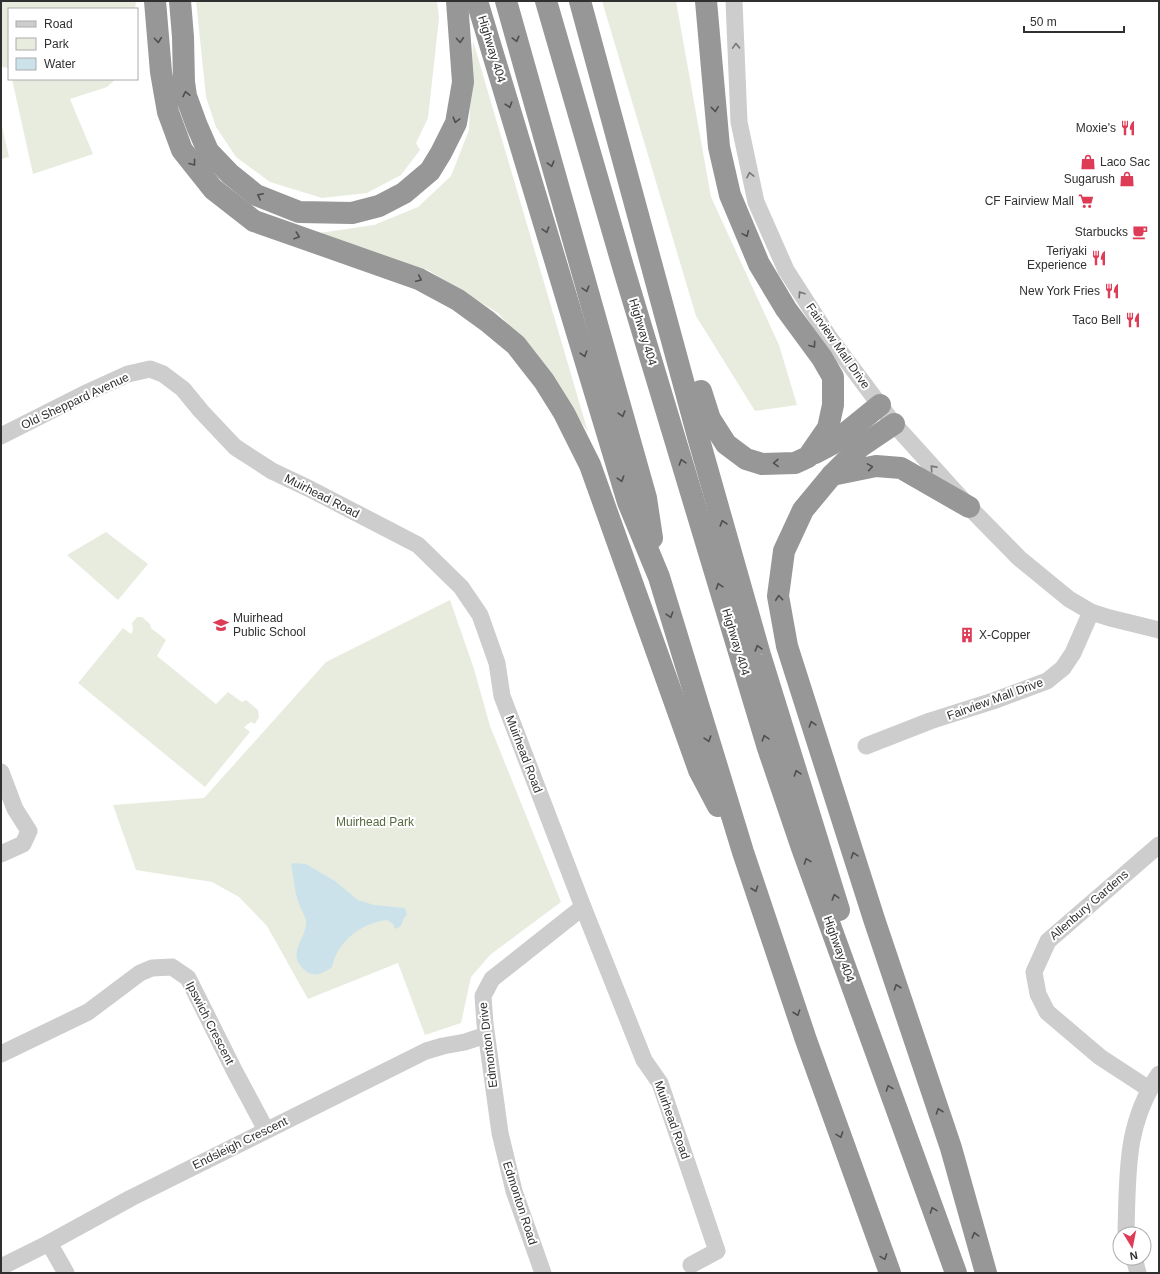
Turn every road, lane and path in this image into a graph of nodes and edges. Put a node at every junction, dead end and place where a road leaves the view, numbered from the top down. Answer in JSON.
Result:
{"nodes":[{"id":1,"x":155,"y":1,"type":"edge"},
{"id":2,"x":180,"y":1,"type":"edge"},
{"id":3,"x":457,"y":1,"type":"edge"},
{"id":4,"x":477,"y":1,"type":"edge"},
{"id":5,"x":506,"y":1,"type":"edge"},
{"id":6,"x":546,"y":1,"type":"edge"},
{"id":7,"x":580,"y":1,"type":"edge"},
{"id":8,"x":590,"y":1,"type":"edge"},
{"id":9,"x":706,"y":1,"type":"edge"},
{"id":10,"x":734,"y":1,"type":"edge"},
{"id":11,"x":150,"y":369,"type":"joint"},
{"id":12,"x":880,"y":405,"type":"junction"},
{"id":13,"x":894,"y":424,"type":"junction"},
{"id":14,"x":1,"y":436,"type":"edge"},
{"id":15,"x":808,"y":457,"type":"junction"},
{"id":16,"x":832,"y":475,"type":"junction"},
{"id":17,"x":969,"y":507,"type":"junction"},
{"id":18,"x":659,"y":577,"type":"junction"},
{"id":19,"x":1091,"y":612,"type":"junction"},
{"id":20,"x":1159,"y":630,"type":"edge"},
{"id":21,"x":866,"y":746,"type":"dead end"},
{"id":22,"x":1,"y":772,"type":"edge"},
{"id":23,"x":1159,"y":845,"type":"edge"},
{"id":24,"x":742,"y":852,"type":"junction"},
{"id":25,"x":1,"y":854,"type":"edge"},
{"id":26,"x":583,"y":907,"type":"junction"},
{"id":27,"x":863,"y":1016,"type":"junction"},
{"id":28,"x":486,"y":1035,"type":"junction"},
{"id":29,"x":1,"y":1054,"type":"edge"},
{"id":30,"x":1159,"y":1074,"type":"edge"},
{"id":31,"x":1149,"y":1089,"type":"junction"},
{"id":32,"x":266,"y":1130,"type":"junction"},
{"id":33,"x":500,"y":1133,"type":"joint"},
{"id":34,"x":1126,"y":1226,"type":"edge"},
{"id":35,"x":49,"y":1243,"type":"junction"},
{"id":36,"x":691,"y":1265,"type":"dead end"},
{"id":37,"x":1,"y":1267,"type":"edge"},
{"id":38,"x":66,"y":1273,"type":"edge"},
{"id":39,"x":544,"y":1273,"type":"edge"},
{"id":40,"x":890,"y":1273,"type":"edge"},
{"id":41,"x":956,"y":1273,"type":"edge"},
{"id":42,"x":986,"y":1273,"type":"edge"}],
"edges":[{"from":1,"to":24,"type":"highway","one_way":true},
{"from":3,"to":2,"type":"highway","one_way":true},
{"from":4,"to":18,"type":"highway","name":"Highway 404","one_way":true},
{"from":5,"to":18,"type":"highway","name":"Highway 404","one_way":true},
{"from":27,"to":6,"type":"highway","name":"Highway 404","one_way":true},
{"from":27,"to":7,"type":"highway","one_way":true},
{"from":15,"to":8,"type":"highway","one_way":true},
{"from":9,"to":15,"type":"highway","one_way":true},
{"from":12,"to":10,"type":"street","name":"Fairview Mall Drive","one_way":true},
{"from":11,"to":14,"type":"street","name":"Old Sheppard Avenue"},
{"from":11,"to":26,"type":"street","name":"Muirhead Road"},
{"from":12,"to":13,"type":"street","name":"Fairview Mall Drive"},
{"from":12,"to":15,"type":"highway"},
{"from":13,"to":16,"type":"highway"},
{"from":17,"to":13,"type":"street","name":"Fairview Mall Drive","one_way":true},
{"from":16,"to":17,"type":"highway","one_way":true},
{"from":42,"to":16,"type":"highway","one_way":true},
{"from":17,"to":19,"type":"street","name":"Fairview Mall Drive"},
{"from":18,"to":24,"type":"highway","name":"Highway 404","one_way":true},
{"from":19,"to":20,"type":"street","name":"Fairview Mall Drive"},
{"from":19,"to":21,"type":"street","name":"Fairview Mall Drive"},
{"from":22,"to":25,"type":"street"},
{"from":23,"to":31,"type":"street","name":"Allenbury Gardens"},
{"from":24,"to":40,"type":"highway","name":"Highway 404","one_way":true},
{"from":26,"to":28,"type":"street","name":"Edmonton Drive"},
{"from":26,"to":36,"type":"street","name":"Muirhead Road"},
{"from":41,"to":27,"type":"highway","name":"Highway 404","one_way":true},
{"from":28,"to":32,"type":"street","name":"Endsleigh Crescent"},
{"from":28,"to":33,"type":"street","name":"Edmonton Drive"},
{"from":29,"to":32,"type":"street","name":"Ipswich Crescent"},
{"from":30,"to":31,"type":"street"},
{"from":31,"to":34,"type":"street"},
{"from":32,"to":35,"type":"street","name":"Endsleigh Crescent"},
{"from":33,"to":39,"type":"street","name":"Edmonton Road"},
{"from":35,"to":37,"type":"street","name":"Endsleigh Crescent"},
{"from":35,"to":38,"type":"street"}]}
